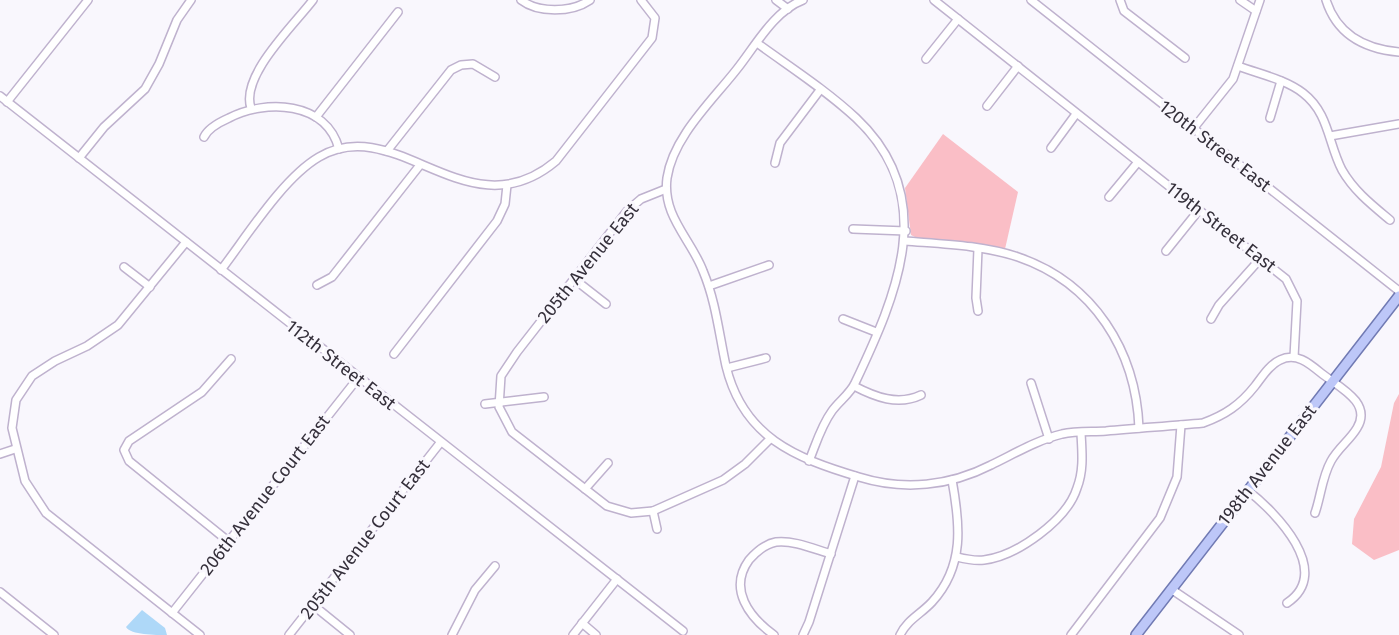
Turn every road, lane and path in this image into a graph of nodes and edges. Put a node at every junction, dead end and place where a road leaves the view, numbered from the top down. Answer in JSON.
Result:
{"nodes":[{"id":1,"x":88,"y":0,"type":"edge"},
{"id":2,"x":191,"y":0,"type":"edge"},
{"id":3,"x":313,"y":0,"type":"edge"},
{"id":4,"x":521,"y":0,"type":"edge"},
{"id":5,"x":590,"y":0,"type":"edge"},
{"id":6,"x":641,"y":0,"type":"edge"},
{"id":7,"x":776,"y":0,"type":"edge"},
{"id":8,"x":803,"y":0,"type":"edge"},
{"id":9,"x":934,"y":0,"type":"edge"},
{"id":10,"x":1031,"y":0,"type":"edge"},
{"id":11,"x":1240,"y":0,"type":"edge"},
{"id":12,"x":1260,"y":0,"type":"edge"},
{"id":13,"x":1326,"y":0,"type":"edge"},
{"id":14,"x":1119,"y":2,"type":"edge"},
{"id":15,"x":788,"y":9,"type":"junction"},
{"id":16,"x":1256,"y":11,"type":"junction"},
{"id":17,"x":398,"y":12,"type":"dead end"},
{"id":18,"x":958,"y":19,"type":"junction"},
{"id":19,"x":757,"y":43,"type":"junction"},
{"id":20,"x":1399,"y":52,"type":"edge"},
{"id":21,"x":1185,"y":58,"type":"dead end"},
{"id":22,"x":926,"y":59,"type":"dead end"},
{"id":23,"x":1018,"y":66,"type":"junction"},
{"id":24,"x":1238,"y":66,"type":"junction"},
{"id":25,"x":495,"y":77,"type":"dead end"},
{"id":26,"x":1281,"y":81,"type":"junction"},
{"id":27,"x":820,"y":90,"type":"junction"},
{"id":28,"x":0,"y":96,"type":"edge"},
{"id":29,"x":7,"y":102,"type":"junction"},
{"id":30,"x":987,"y":106,"type":"dead end"},
{"id":31,"x":251,"y":108,"type":"junction"},
{"id":32,"x":1077,"y":114,"type":"junction"},
{"id":33,"x":316,"y":117,"type":"junction"},
{"id":34,"x":1270,"y":118,"type":"dead end"},
{"id":35,"x":1399,"y":124,"type":"edge"},
{"id":36,"x":1193,"y":129,"type":"junction"},
{"id":37,"x":1330,"y":136,"type":"junction"},
{"id":38,"x":204,"y":137,"type":"dead end"},
{"id":39,"x":1051,"y":148,"type":"dead end"},
{"id":40,"x":339,"y":149,"type":"junction"},
{"id":41,"x":387,"y":151,"type":"junction"},
{"id":42,"x":79,"y":158,"type":"junction"},
{"id":43,"x":1138,"y":162,"type":"junction"},
{"id":44,"x":775,"y":163,"type":"dead end"},
{"id":45,"x":420,"y":165,"type":"junction"},
{"id":46,"x":507,"y":184,"type":"junction"},
{"id":47,"x":666,"y":189,"type":"junction"},
{"id":48,"x":1109,"y":197,"type":"dead end"},
{"id":49,"x":1199,"y":210,"type":"junction"},
{"id":50,"x":1390,"y":220,"type":"dead end"},
{"id":51,"x":853,"y":229,"type":"dead end"},
{"id":52,"x":906,"y":231,"type":"junction"},
{"id":53,"x":905,"y":241,"type":"junction"},
{"id":54,"x":186,"y":242,"type":"junction"},
{"id":55,"x":978,"y":249,"type":"junction"},
{"id":56,"x":1166,"y":251,"type":"dead end"},
{"id":57,"x":1261,"y":258,"type":"junction"},
{"id":58,"x":769,"y":265,"type":"dead end"},
{"id":59,"x":124,"y":267,"type":"dead end"},
{"id":60,"x":221,"y":270,"type":"junction"},
{"id":61,"x":574,"y":279,"type":"junction"},
{"id":62,"x":317,"y":285,"type":"dead end"},
{"id":63,"x":709,"y":285,"type":"junction"},
{"id":64,"x":150,"y":287,"type":"junction"},
{"id":65,"x":1399,"y":291,"type":"edge"},
{"id":66,"x":1399,"y":296,"type":"edge"},
{"id":67,"x":606,"y":304,"type":"dead end"},
{"id":68,"x":978,"y":311,"type":"dead end"},
{"id":69,"x":843,"y":319,"type":"dead end"},
{"id":70,"x":1210,"y":319,"type":"dead end"},
{"id":71,"x":876,"y":332,"type":"junction"},
{"id":72,"x":394,"y":354,"type":"dead end"},
{"id":73,"x":1294,"y":357,"type":"junction"},
{"id":74,"x":766,"y":358,"type":"dead end"},
{"id":75,"x":231,"y":359,"type":"dead end"},
{"id":76,"x":727,"y":368,"type":"junction"},
{"id":77,"x":358,"y":378,"type":"junction"},
{"id":78,"x":1331,"y":381,"type":"junction"},
{"id":79,"x":1031,"y":383,"type":"dead end"},
{"id":80,"x":854,"y":386,"type":"junction"},
{"id":81,"x":921,"y":395,"type":"dead end"},
{"id":82,"x":544,"y":397,"type":"dead end"},
{"id":83,"x":499,"y":403,"type":"junction"},
{"id":84,"x":485,"y":404,"type":"dead end"},
{"id":85,"x":1181,"y":425,"type":"junction"},
{"id":86,"x":1139,"y":428,"type":"junction"},
{"id":87,"x":1081,"y":433,"type":"junction"},
{"id":88,"x":771,"y":439,"type":"junction"},
{"id":89,"x":1049,"y":439,"type":"junction"},
{"id":90,"x":441,"y":443,"type":"junction"},
{"id":91,"x":15,"y":449,"type":"junction"},
{"id":92,"x":0,"y":454,"type":"edge"},
{"id":93,"x":809,"y":461,"type":"junction"},
{"id":94,"x":608,"y":463,"type":"dead end"},
{"id":95,"x":855,"y":476,"type":"junction"},
{"id":96,"x":952,"y":480,"type":"junction"},
{"id":97,"x":585,"y":489,"type":"junction"},
{"id":98,"x":1247,"y":490,"type":"junction"},
{"id":99,"x":653,"y":511,"type":"junction"},
{"id":100,"x":1315,"y":513,"type":"dead end"},
{"id":101,"x":657,"y":530,"type":"dead end"},
{"id":102,"x":228,"y":541,"type":"junction"},
{"id":103,"x":831,"y":554,"type":"junction"},
{"id":104,"x":957,"y":557,"type":"junction"},
{"id":105,"x":495,"y":566,"type":"dead end"},
{"id":106,"x":617,"y":579,"type":"junction"},
{"id":107,"x":1172,"y":588,"type":"junction"},
{"id":108,"x":0,"y":592,"type":"edge"},
{"id":109,"x":1287,"y":603,"type":"dead end"},
{"id":110,"x":313,"y":605,"type":"junction"},
{"id":111,"x":172,"y":613,"type":"junction"},
{"id":112,"x":582,"y":623,"type":"junction"},
{"id":113,"x":683,"y":631,"type":"dead end"},
{"id":114,"x":54,"y":635,"type":"edge"},
{"id":115,"x":200,"y":635,"type":"edge"},
{"id":116,"x":289,"y":635,"type":"edge"},
{"id":117,"x":350,"y":635,"type":"edge"},
{"id":118,"x":452,"y":635,"type":"edge"},
{"id":119,"x":573,"y":635,"type":"edge"},
{"id":120,"x":596,"y":635,"type":"edge"},
{"id":121,"x":774,"y":635,"type":"edge"},
{"id":122,"x":802,"y":635,"type":"edge"},
{"id":123,"x":900,"y":635,"type":"edge"},
{"id":124,"x":1071,"y":635,"type":"edge"},
{"id":125,"x":1136,"y":635,"type":"edge"},
{"id":126,"x":1239,"y":635,"type":"edge"}],
"edges":[{"from":1,"to":29,"type":"street"},
{"from":2,"to":42,"type":"street"},
{"from":3,"to":31,"type":"street"},
{"from":4,"to":5,"type":"street"},
{"from":6,"to":46,"type":"street"},
{"from":7,"to":15,"type":"street"},
{"from":8,"to":15,"type":"street"},
{"from":9,"to":18,"type":"street","name":"119th Street East"},
{"from":10,"to":36,"type":"street","name":"120th Street East"},
{"from":11,"to":16,"type":"street"},
{"from":12,"to":16,"type":"street"},
{"from":13,"to":20,"type":"street"},
{"from":14,"to":21,"type":"street"},
{"from":15,"to":19,"type":"street"},
{"from":16,"to":24,"type":"street"},
{"from":17,"to":33,"type":"street"},
{"from":18,"to":22,"type":"street"},
{"from":18,"to":23,"type":"street","name":"119th Street East"},
{"from":19,"to":27,"type":"street"},
{"from":19,"to":47,"type":"street"},
{"from":23,"to":30,"type":"street"},
{"from":23,"to":32,"type":"street","name":"119th Street East"},
{"from":24,"to":26,"type":"street"},
{"from":24,"to":36,"type":"street"},
{"from":25,"to":41,"type":"street"},
{"from":26,"to":34,"type":"street"},
{"from":26,"to":37,"type":"street"},
{"from":27,"to":44,"type":"street"},
{"from":27,"to":52,"type":"street"},
{"from":28,"to":29,"type":"street","name":"112th Street East"},
{"from":29,"to":42,"type":"street","name":"112th Street East"},
{"from":31,"to":33,"type":"street"},
{"from":31,"to":38,"type":"street"},
{"from":32,"to":39,"type":"street"},
{"from":32,"to":43,"type":"street","name":"119th Street East"},
{"from":33,"to":40,"type":"street"},
{"from":35,"to":37,"type":"street"},
{"from":36,"to":65,"type":"street","name":"120th Street East"},
{"from":37,"to":50,"type":"street"},
{"from":40,"to":41,"type":"street"},
{"from":40,"to":60,"type":"street"},
{"from":41,"to":45,"type":"street"},
{"from":42,"to":54,"type":"street","name":"112th Street East"},
{"from":43,"to":48,"type":"street"},
{"from":43,"to":49,"type":"street","name":"119th Street East"},
{"from":45,"to":46,"type":"street"},
{"from":45,"to":62,"type":"street"},
{"from":46,"to":72,"type":"street"},
{"from":47,"to":61,"type":"street","name":"205th Avenue East"},
{"from":47,"to":63,"type":"street"},
{"from":49,"to":56,"type":"street"},
{"from":49,"to":57,"type":"street","name":"119th Street East"},
{"from":51,"to":52,"type":"street"},
{"from":52,"to":53,"type":"street"},
{"from":53,"to":55,"type":"street"},
{"from":53,"to":71,"type":"street"},
{"from":54,"to":60,"type":"street","name":"112th Street East"},
{"from":54,"to":64,"type":"street"},
{"from":55,"to":68,"type":"street"},
{"from":55,"to":86,"type":"street"},
{"from":57,"to":70,"type":"street"},
{"from":57,"to":73,"type":"street","name":"119th Street East"},
{"from":58,"to":63,"type":"street"},
{"from":59,"to":64,"type":"street"},
{"from":60,"to":77,"type":"street","name":"112th Street East"},
{"from":61,"to":67,"type":"street"},
{"from":61,"to":83,"type":"street","name":"205th Avenue East"},
{"from":63,"to":76,"type":"street"},
{"from":64,"to":91,"type":"street"},
{"from":66,"to":78,"type":"main road","name":"198th Avenue East"},
{"from":69,"to":71,"type":"street"},
{"from":71,"to":80,"type":"street"},
{"from":73,"to":78,"type":"street"},
{"from":73,"to":85,"type":"street"},
{"from":74,"to":76,"type":"street"},
{"from":75,"to":102,"type":"street"},
{"from":76,"to":88,"type":"street"},
{"from":77,"to":90,"type":"street","name":"112th Street East"},
{"from":77,"to":102,"type":"street","name":"206th Avenue Court East"},
{"from":78,"to":98,"type":"main road","name":"198th Avenue East"},
{"from":78,"to":100,"type":"street"},
{"from":79,"to":89,"type":"street"},
{"from":80,"to":81,"type":"street"},
{"from":80,"to":93,"type":"street"},
{"from":82,"to":83,"type":"street"},
{"from":83,"to":84,"type":"street"},
{"from":83,"to":97,"type":"street"},
{"from":85,"to":86,"type":"street"},
{"from":85,"to":124,"type":"street"},
{"from":86,"to":87,"type":"street"},
{"from":87,"to":89,"type":"street"},
{"from":87,"to":104,"type":"street"},
{"from":88,"to":93,"type":"street"},
{"from":88,"to":99,"type":"street"},
{"from":89,"to":96,"type":"street"},
{"from":90,"to":106,"type":"street","name":"112th Street East"},
{"from":90,"to":110,"type":"street","name":"205th Avenue Court East"},
{"from":91,"to":92,"type":"street"},
{"from":91,"to":111,"type":"street"},
{"from":93,"to":95,"type":"street"},
{"from":94,"to":97,"type":"street"},
{"from":95,"to":96,"type":"street"},
{"from":95,"to":103,"type":"street"},
{"from":96,"to":104,"type":"street"},
{"from":97,"to":99,"type":"street"},
{"from":98,"to":107,"type":"main road","name":"198th Avenue East"},
{"from":98,"to":109,"type":"street"},
{"from":99,"to":101,"type":"street"},
{"from":102,"to":111,"type":"street","name":"206th Avenue Court East"},
{"from":103,"to":121,"type":"street"},
{"from":103,"to":122,"type":"street"},
{"from":104,"to":123,"type":"street"},
{"from":105,"to":118,"type":"street"},
{"from":106,"to":112,"type":"street"},
{"from":106,"to":113,"type":"street","name":"112th Street East"},
{"from":107,"to":125,"type":"main road","name":"198th Avenue East"},
{"from":107,"to":126,"type":"street"},
{"from":108,"to":114,"type":"street"},
{"from":110,"to":116,"type":"street","name":"205th Avenue Court East"},
{"from":110,"to":117,"type":"street"},
{"from":111,"to":115,"type":"street"},
{"from":112,"to":119,"type":"street"},
{"from":112,"to":120,"type":"street"}]}
